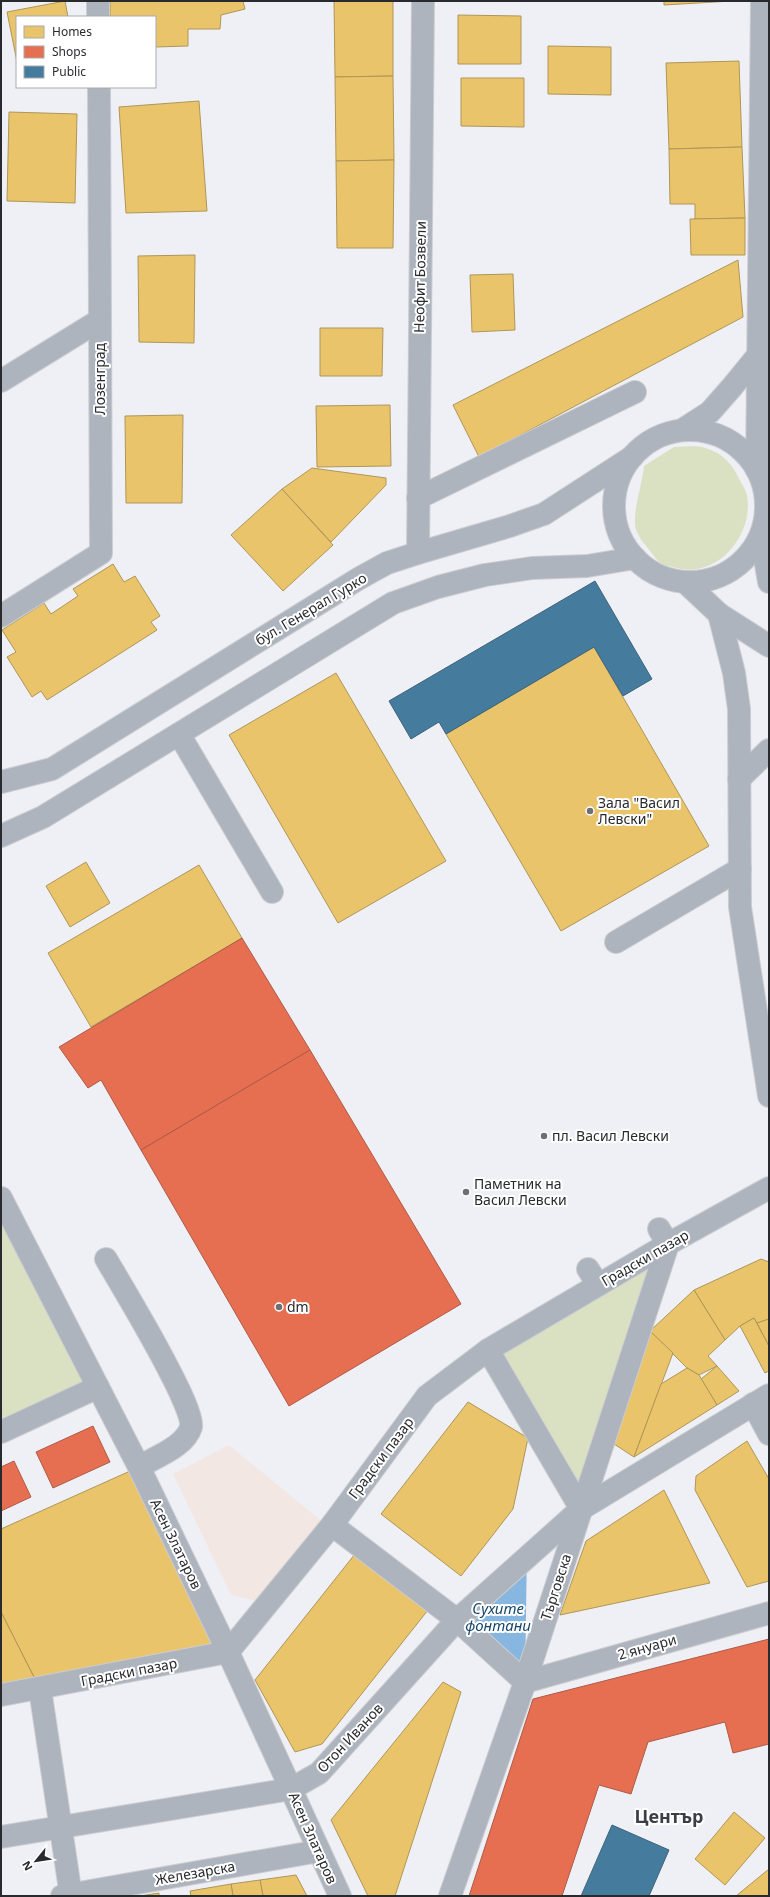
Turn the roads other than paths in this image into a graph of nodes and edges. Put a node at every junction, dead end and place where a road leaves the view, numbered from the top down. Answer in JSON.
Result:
{"nodes":[{"id":1,"x":98,"y":1,"type":"edge"},
{"id":2,"x":424,"y":1,"type":"edge"},
{"id":3,"x":762,"y":1,"type":"edge"},
{"id":4,"x":98,"y":16,"type":"edge"},
{"id":5,"x":99,"y":88,"type":"edge"},
{"id":6,"x":764,"y":183,"type":"edge"},
{"id":7,"x":100,"y":320,"type":"junction"},
{"id":8,"x":759,"y":354,"type":"junction"},
{"id":9,"x":1,"y":381,"type":"edge"},
{"id":10,"x":635,"y":392,"type":"dead end"},
{"id":11,"x":682,"y":430,"type":"junction"},
{"id":12,"x":632,"y":457,"type":"junction"},
{"id":13,"x":757,"y":470,"type":"junction"},
{"id":14,"x":418,"y":498,"type":"junction"},
{"id":15,"x":760,"y":535,"type":"junction"},
{"id":16,"x":418,"y":553,"type":"junction"},
{"id":17,"x":635,"y":558,"type":"junction"},
{"id":18,"x":685,"y":582,"type":"junction"},
{"id":19,"x":769,"y":582,"type":"edge"},
{"id":20,"x":719,"y":614,"type":"junction"},
{"id":21,"x":1,"y":616,"type":"edge"},
{"id":22,"x":769,"y":646,"type":"edge"},
{"id":23,"x":179,"y":734,"type":"junction"},
{"id":24,"x":769,"y":750,"type":"edge"},
{"id":25,"x":739,"y":779,"type":"junction"},
{"id":26,"x":1,"y":782,"type":"edge"},
{"id":27,"x":1,"y":836,"type":"edge"},
{"id":28,"x":740,"y":869,"type":"junction"},
{"id":29,"x":272,"y":892,"type":"dead end"},
{"id":30,"x":616,"y":942,"type":"dead end"},
{"id":31,"x":769,"y":1096,"type":"edge"},
{"id":32,"x":769,"y":1188,"type":"edge"},
{"id":33,"x":1,"y":1198,"type":"edge"},
{"id":34,"x":664,"y":1237,"type":"junction"},
{"id":35,"x":106,"y":1259,"type":"dead end"},
{"id":36,"x":488,"y":1350,"type":"junction"},
{"id":37,"x":98,"y":1387,"type":"junction"},
{"id":38,"x":761,"y":1399,"type":"edge"},
{"id":39,"x":1,"y":1432,"type":"edge"},
{"id":40,"x":769,"y":1434,"type":"edge"},
{"id":41,"x":139,"y":1467,"type":"junction"},
{"id":42,"x":581,"y":1509,"type":"junction"},
{"id":43,"x":332,"y":1525,"type":"junction"},
{"id":44,"x":769,"y":1613,"type":"edge"},
{"id":45,"x":457,"y":1620,"type":"junction"},
{"id":46,"x":228,"y":1652,"type":"junction"},
{"id":47,"x":525,"y":1682,"type":"junction"},
{"id":48,"x":40,"y":1689,"type":"junction"},
{"id":49,"x":1,"y":1695,"type":"edge"},
{"id":50,"x":291,"y":1789,"type":"junction"},
{"id":51,"x":61,"y":1828,"type":"junction"},
{"id":52,"x":1,"y":1837,"type":"edge"},
{"id":53,"x":319,"y":1851,"type":"junction"},
{"id":54,"x":68,"y":1895,"type":"edge"},
{"id":55,"x":340,"y":1896,"type":"edge"},
{"id":56,"x":450,"y":1896,"type":"edge"}],
"edges":[{"from":1,"to":4,"type":"street"},
{"from":2,"to":14,"type":"street","name":"Неофит Бозвели"},
{"from":3,"to":6,"type":"street"},
{"from":5,"to":7,"type":"street","name":"Лозенград"},
{"from":6,"to":8,"type":"street"},
{"from":7,"to":9,"type":"street"},
{"from":7,"to":21,"type":"street","name":"Лозенград"},
{"from":8,"to":11,"type":"street"},
{"from":8,"to":13,"type":"street"},
{"from":10,"to":14,"type":"street"},
{"from":11,"to":12,"type":"street"},
{"from":11,"to":13,"type":"street"},
{"from":12,"to":16,"type":"street","name":"бул. Генерал Гурко"},
{"from":12,"to":17,"type":"street"},
{"from":13,"to":15,"type":"street"},
{"from":14,"to":16,"type":"street","name":"Неофит Бозвели"},
{"from":15,"to":18,"type":"street"},
{"from":15,"to":19,"type":"street"},
{"from":16,"to":26,"type":"street","name":"бул. Генерал Гурко"},
{"from":17,"to":18,"type":"street"},
{"from":17,"to":23,"type":"street"},
{"from":18,"to":20,"type":"street"},
{"from":20,"to":22,"type":"street"},
{"from":20,"to":25,"type":"street"},
{"from":23,"to":27,"type":"street"},
{"from":23,"to":29,"type":"street"},
{"from":24,"to":25,"type":"street"},
{"from":25,"to":28,"type":"street"},
{"from":28,"to":30,"type":"street"},
{"from":28,"to":31,"type":"street"},
{"from":32,"to":34,"type":"street","name":"Градски пазар"},
{"from":33,"to":37,"type":"street","name":"Асен Златаров"},
{"from":34,"to":36,"type":"street","name":"Градски пазар"},
{"from":34,"to":42,"type":"street","name":"Търговска"},
{"from":35,"to":41,"type":"street"},
{"from":36,"to":42,"type":"street"},
{"from":36,"to":43,"type":"street","name":"Градски пазар"},
{"from":37,"to":39,"type":"street"},
{"from":37,"to":41,"type":"street","name":"Асен Златаров"},
{"from":38,"to":40,"type":"street"},
{"from":38,"to":42,"type":"street"},
{"from":41,"to":46,"type":"street","name":"Асен Златаров"},
{"from":42,"to":45,"type":"street","name":"Отон Иванов"},
{"from":42,"to":47,"type":"street","name":"Търговска"},
{"from":43,"to":45,"type":"street"},
{"from":43,"to":46,"type":"street","name":"Градски пазар"},
{"from":44,"to":47,"type":"street","name":"2 януари"},
{"from":45,"to":47,"type":"street"},
{"from":45,"to":50,"type":"street","name":"Отон Иванов"},
{"from":46,"to":48,"type":"street","name":"Градски пазар"},
{"from":46,"to":50,"type":"street","name":"Асен Златаров"},
{"from":47,"to":56,"type":"street","name":"Търговска"},
{"from":48,"to":49,"type":"street","name":"Градски пазар"},
{"from":48,"to":51,"type":"street"},
{"from":50,"to":51,"type":"street","name":"Отон Иванов"},
{"from":50,"to":53,"type":"street","name":"Асен Златаров"},
{"from":51,"to":52,"type":"street","name":"Отон Иванов"},
{"from":51,"to":54,"type":"street"},
{"from":53,"to":54,"type":"street","name":"Железарска"},
{"from":53,"to":55,"type":"street","name":"Асен Златаров"}]}
